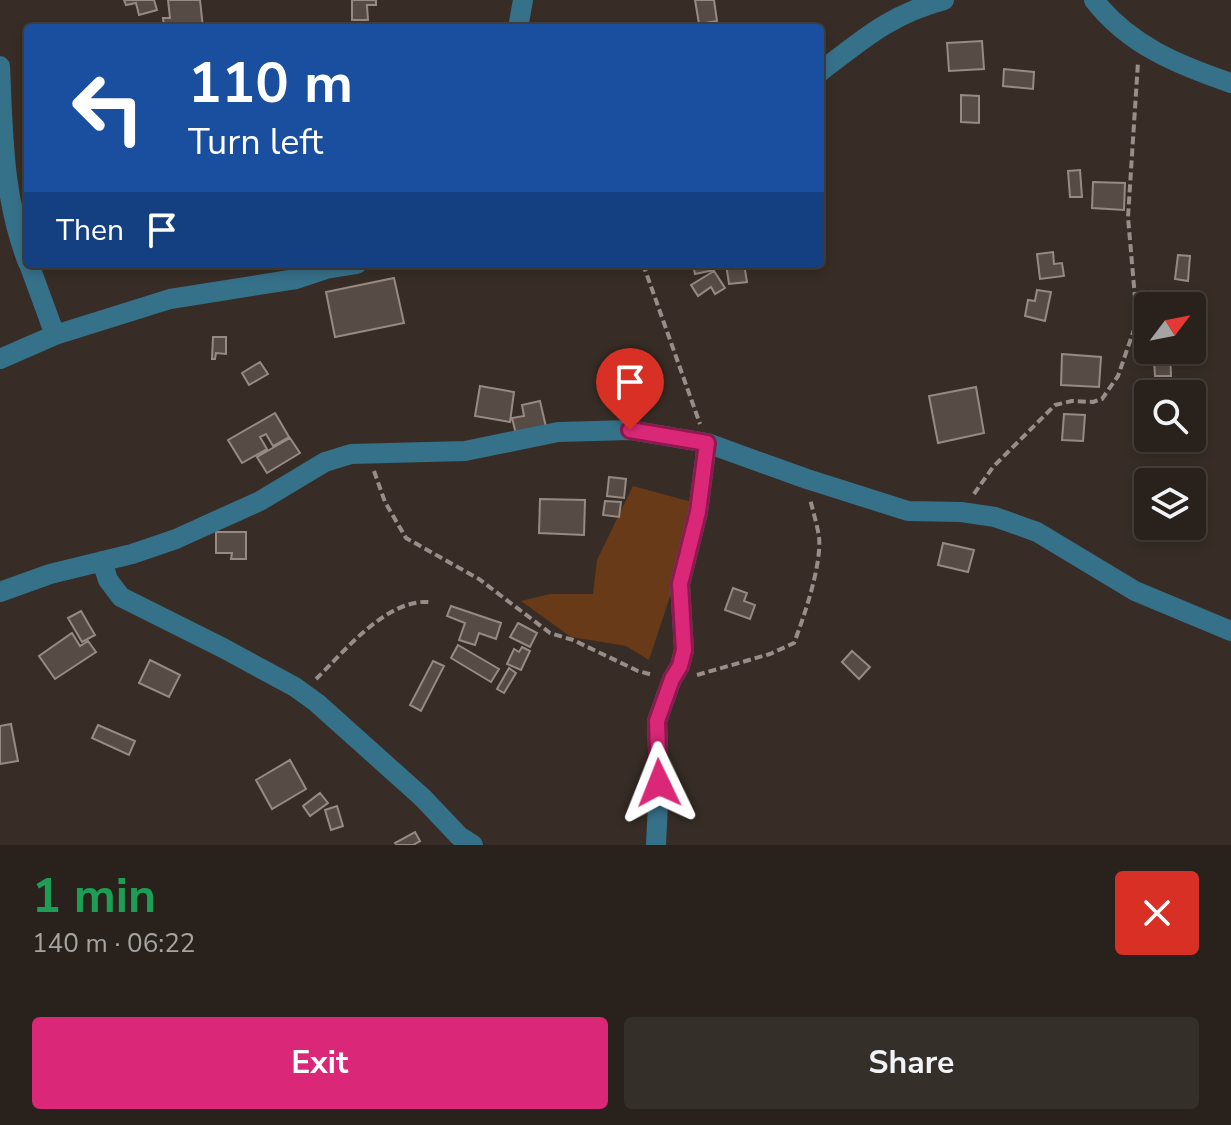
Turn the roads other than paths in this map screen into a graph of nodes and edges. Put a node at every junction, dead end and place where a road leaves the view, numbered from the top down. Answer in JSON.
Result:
{"nodes":[{"id":1,"x":523,"y":0,"type":"edge"},
{"id":2,"x":1094,"y":0,"type":"edge"},
{"id":3,"x":931,"y":2,"type":"edge"},
{"id":4,"x":519,"y":24,"type":"edge"},
{"id":5,"x":0,"y":66,"type":"edge"},
{"id":6,"x":824,"y":69,"type":"edge"},
{"id":7,"x":1231,"y":83,"type":"edge"},
{"id":8,"x":24,"y":251,"type":"edge"},
{"id":9,"x":30,"y":268,"type":"edge"},
{"id":10,"x":332,"y":268,"type":"edge"},
{"id":11,"x":293,"y":271,"type":"edge"},
{"id":12,"x":55,"y":335,"type":"junction"},
{"id":13,"x":0,"y":359,"type":"edge"},
{"id":14,"x":707,"y":443,"type":"junction"},
{"id":15,"x":102,"y":561,"type":"junction"},
{"id":16,"x":0,"y":592,"type":"edge"},
{"id":17,"x":1231,"y":631,"type":"edge"},
{"id":18,"x":473,"y":845,"type":"edge"},
{"id":19,"x":656,"y":845,"type":"edge"}],
"edges":[{"from":1,"to":4,"type":"street"},
{"from":2,"to":7,"type":"street"},
{"from":3,"to":6,"type":"street"},
{"from":5,"to":8,"type":"street"},
{"from":9,"to":12,"type":"street"},
{"from":10,"to":11,"type":"street"},
{"from":11,"to":12,"type":"street"},
{"from":12,"to":13,"type":"street"},
{"from":14,"to":15,"type":"street"},
{"from":14,"to":17,"type":"street"},
{"from":14,"to":19,"type":"street"},
{"from":15,"to":16,"type":"street"},
{"from":15,"to":18,"type":"street"}]}
